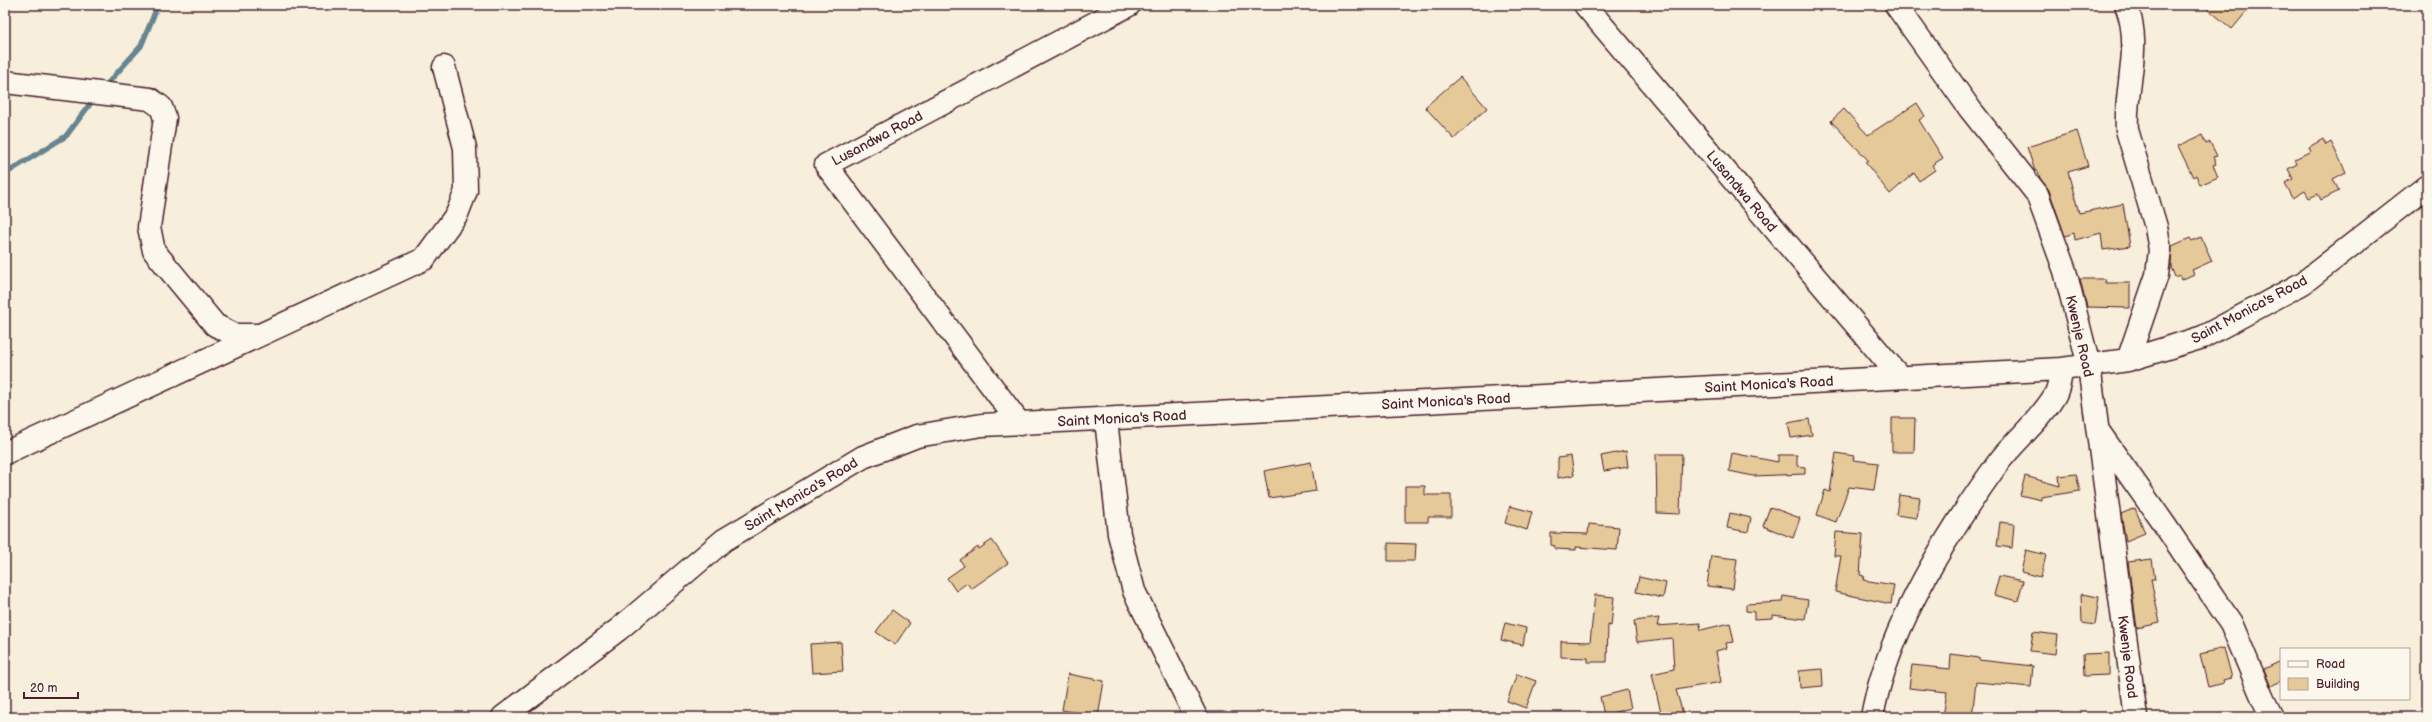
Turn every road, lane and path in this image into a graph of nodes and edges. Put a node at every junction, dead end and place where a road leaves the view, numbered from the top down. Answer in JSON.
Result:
{"nodes":[{"id":1,"x":1129,"y":5,"type":"edge"},
{"id":2,"x":1585,"y":5,"type":"edge"},
{"id":3,"x":1896,"y":5,"type":"edge"},
{"id":4,"x":2126,"y":5,"type":"edge"},
{"id":5,"x":444,"y":67,"type":"dead end"},
{"id":6,"x":5,"y":82,"type":"edge"},
{"id":7,"x":2427,"y":186,"type":"edge"},
{"id":8,"x":257,"y":335,"type":"junction"},
{"id":9,"x":2128,"y":360,"type":"junction"},
{"id":10,"x":2089,"y":366,"type":"junction"},
{"id":11,"x":2062,"y":369,"type":"junction"},
{"id":12,"x":1900,"y":377,"type":"junction"},
{"id":13,"x":1106,"y":420,"type":"junction"},
{"id":14,"x":1020,"y":424,"type":"junction"},
{"id":15,"x":2098,"y":430,"type":"junction"},
{"id":16,"x":5,"y":453,"type":"edge"},
{"id":17,"x":506,"y":716,"type":"edge"},
{"id":18,"x":1196,"y":717,"type":"edge"},
{"id":19,"x":1872,"y":717,"type":"edge"},
{"id":20,"x":2136,"y":717,"type":"edge"},
{"id":21,"x":2272,"y":717,"type":"edge"}],
"edges":[{"from":1,"to":14,"type":"street","name":"Lusandwa Road"},
{"from":2,"to":12,"type":"street","name":"Lusandwa Road"},
{"from":3,"to":10,"type":"street","name":"Kwenje Road"},
{"from":4,"to":9,"type":"street"},
{"from":5,"to":8,"type":"street"},
{"from":6,"to":8,"type":"street"},
{"from":7,"to":9,"type":"street","name":"Saint Monica's Road"},
{"from":8,"to":16,"type":"street"},
{"from":9,"to":10,"type":"street","name":"Saint Monica's Road"},
{"from":10,"to":11,"type":"street","name":"Saint Monica's Road"},
{"from":10,"to":15,"type":"street","name":"Kwenje Road"},
{"from":11,"to":12,"type":"street","name":"Saint Monica's Road"},
{"from":11,"to":19,"type":"street"},
{"from":12,"to":13,"type":"street","name":"Saint Monica's Road"},
{"from":13,"to":14,"type":"street","name":"Saint Monica's Road"},
{"from":13,"to":18,"type":"street"},
{"from":14,"to":17,"type":"street","name":"Saint Monica's Road"},
{"from":15,"to":20,"type":"street","name":"Kwenje Road"},
{"from":15,"to":21,"type":"street"}]}
